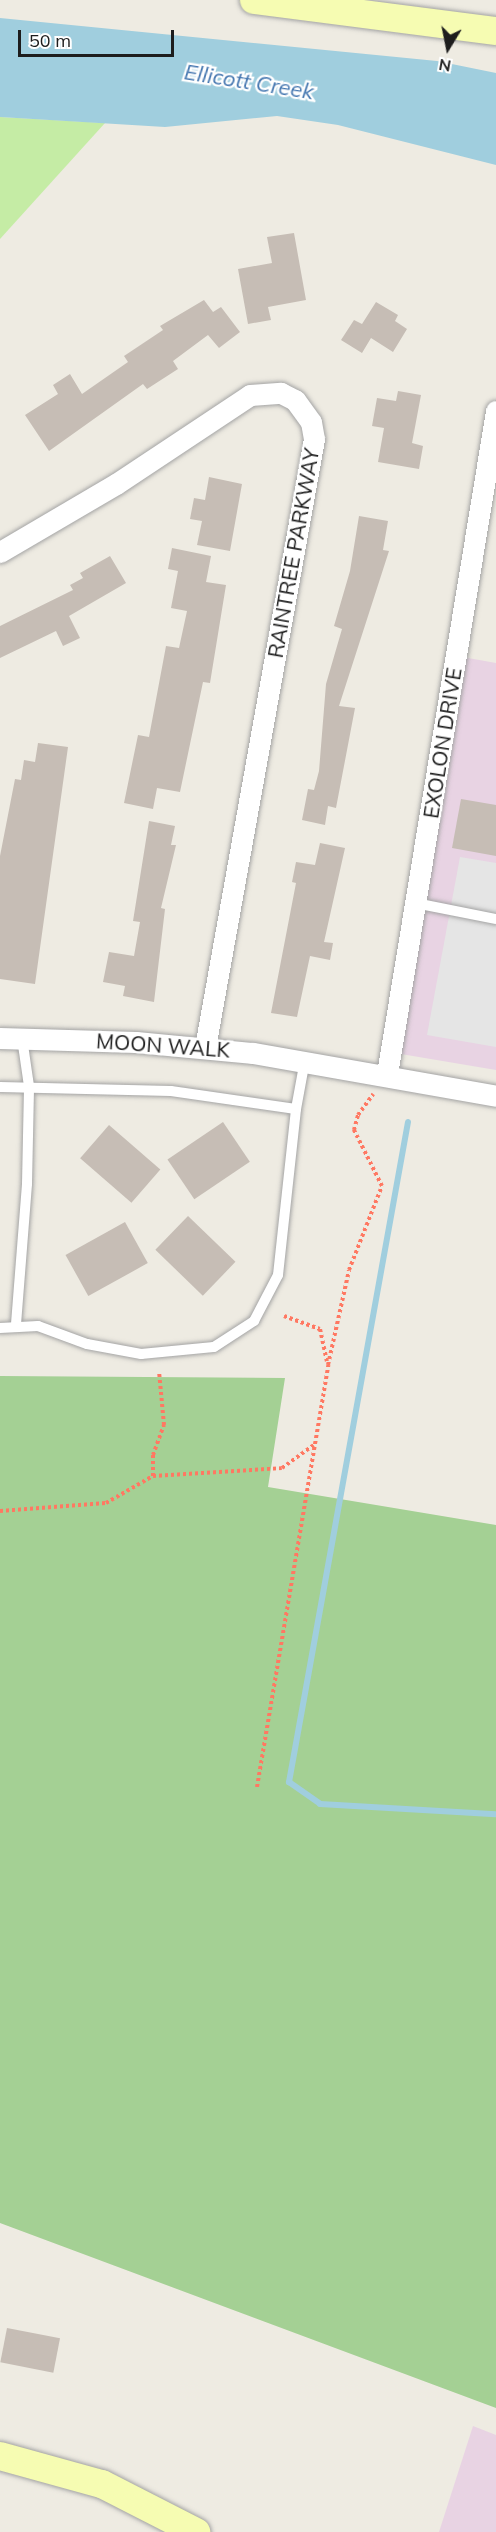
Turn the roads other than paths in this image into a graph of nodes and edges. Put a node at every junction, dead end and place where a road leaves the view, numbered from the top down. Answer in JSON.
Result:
{"nodes":[{"id":1,"x":254,"y":0,"type":"edge"},
{"id":2,"x":496,"y":31,"type":"edge"},
{"id":3,"x":496,"y":411,"type":"edge"},
{"id":4,"x":0,"y":552,"type":"edge"},
{"id":5,"x":415,"y":903,"type":"junction"},
{"id":6,"x":496,"y":919,"type":"edge"},
{"id":7,"x":0,"y":1038,"type":"edge"},
{"id":8,"x":22,"y":1038,"type":"junction"},
{"id":9,"x":205,"y":1047,"type":"junction"},
{"id":10,"x":315,"y":1062,"type":"junction"},
{"id":11,"x":387,"y":1074,"type":"junction"},
{"id":12,"x":29,"y":1086,"type":"junction"},
{"id":13,"x":0,"y":1087,"type":"edge"},
{"id":14,"x":496,"y":1096,"type":"edge"},
{"id":15,"x":296,"y":1109,"type":"junction"},
{"id":16,"x":16,"y":1324,"type":"junction"},
{"id":17,"x":0,"y":1328,"type":"edge"},
{"id":18,"x":0,"y":2456,"type":"edge"},
{"id":19,"x":196,"y":2532,"type":"edge"}],
"edges":[{"from":1,"to":2,"type":"street"},
{"from":3,"to":5,"type":"street","name":"EXOLON DRIVE"},
{"from":4,"to":9,"type":"street","name":"RAINTREE PARKWAY"},
{"from":5,"to":6,"type":"lane"},
{"from":5,"to":11,"type":"street","name":"EXOLON DRIVE"},
{"from":7,"to":8,"type":"street","name":"MOON WALK"},
{"from":8,"to":9,"type":"street","name":"MOON WALK"},
{"from":8,"to":12,"type":"lane"},
{"from":9,"to":10,"type":"street","name":"MOON WALK"},
{"from":10,"to":11,"type":"street","name":"MOON WALK"},
{"from":10,"to":15,"type":"lane"},
{"from":11,"to":14,"type":"street","name":"MOON WALK"},
{"from":12,"to":13,"type":"lane"},
{"from":12,"to":15,"type":"lane"},
{"from":12,"to":16,"type":"lane"},
{"from":15,"to":16,"type":"lane"},
{"from":16,"to":17,"type":"lane"},
{"from":18,"to":19,"type":"street"}]}
